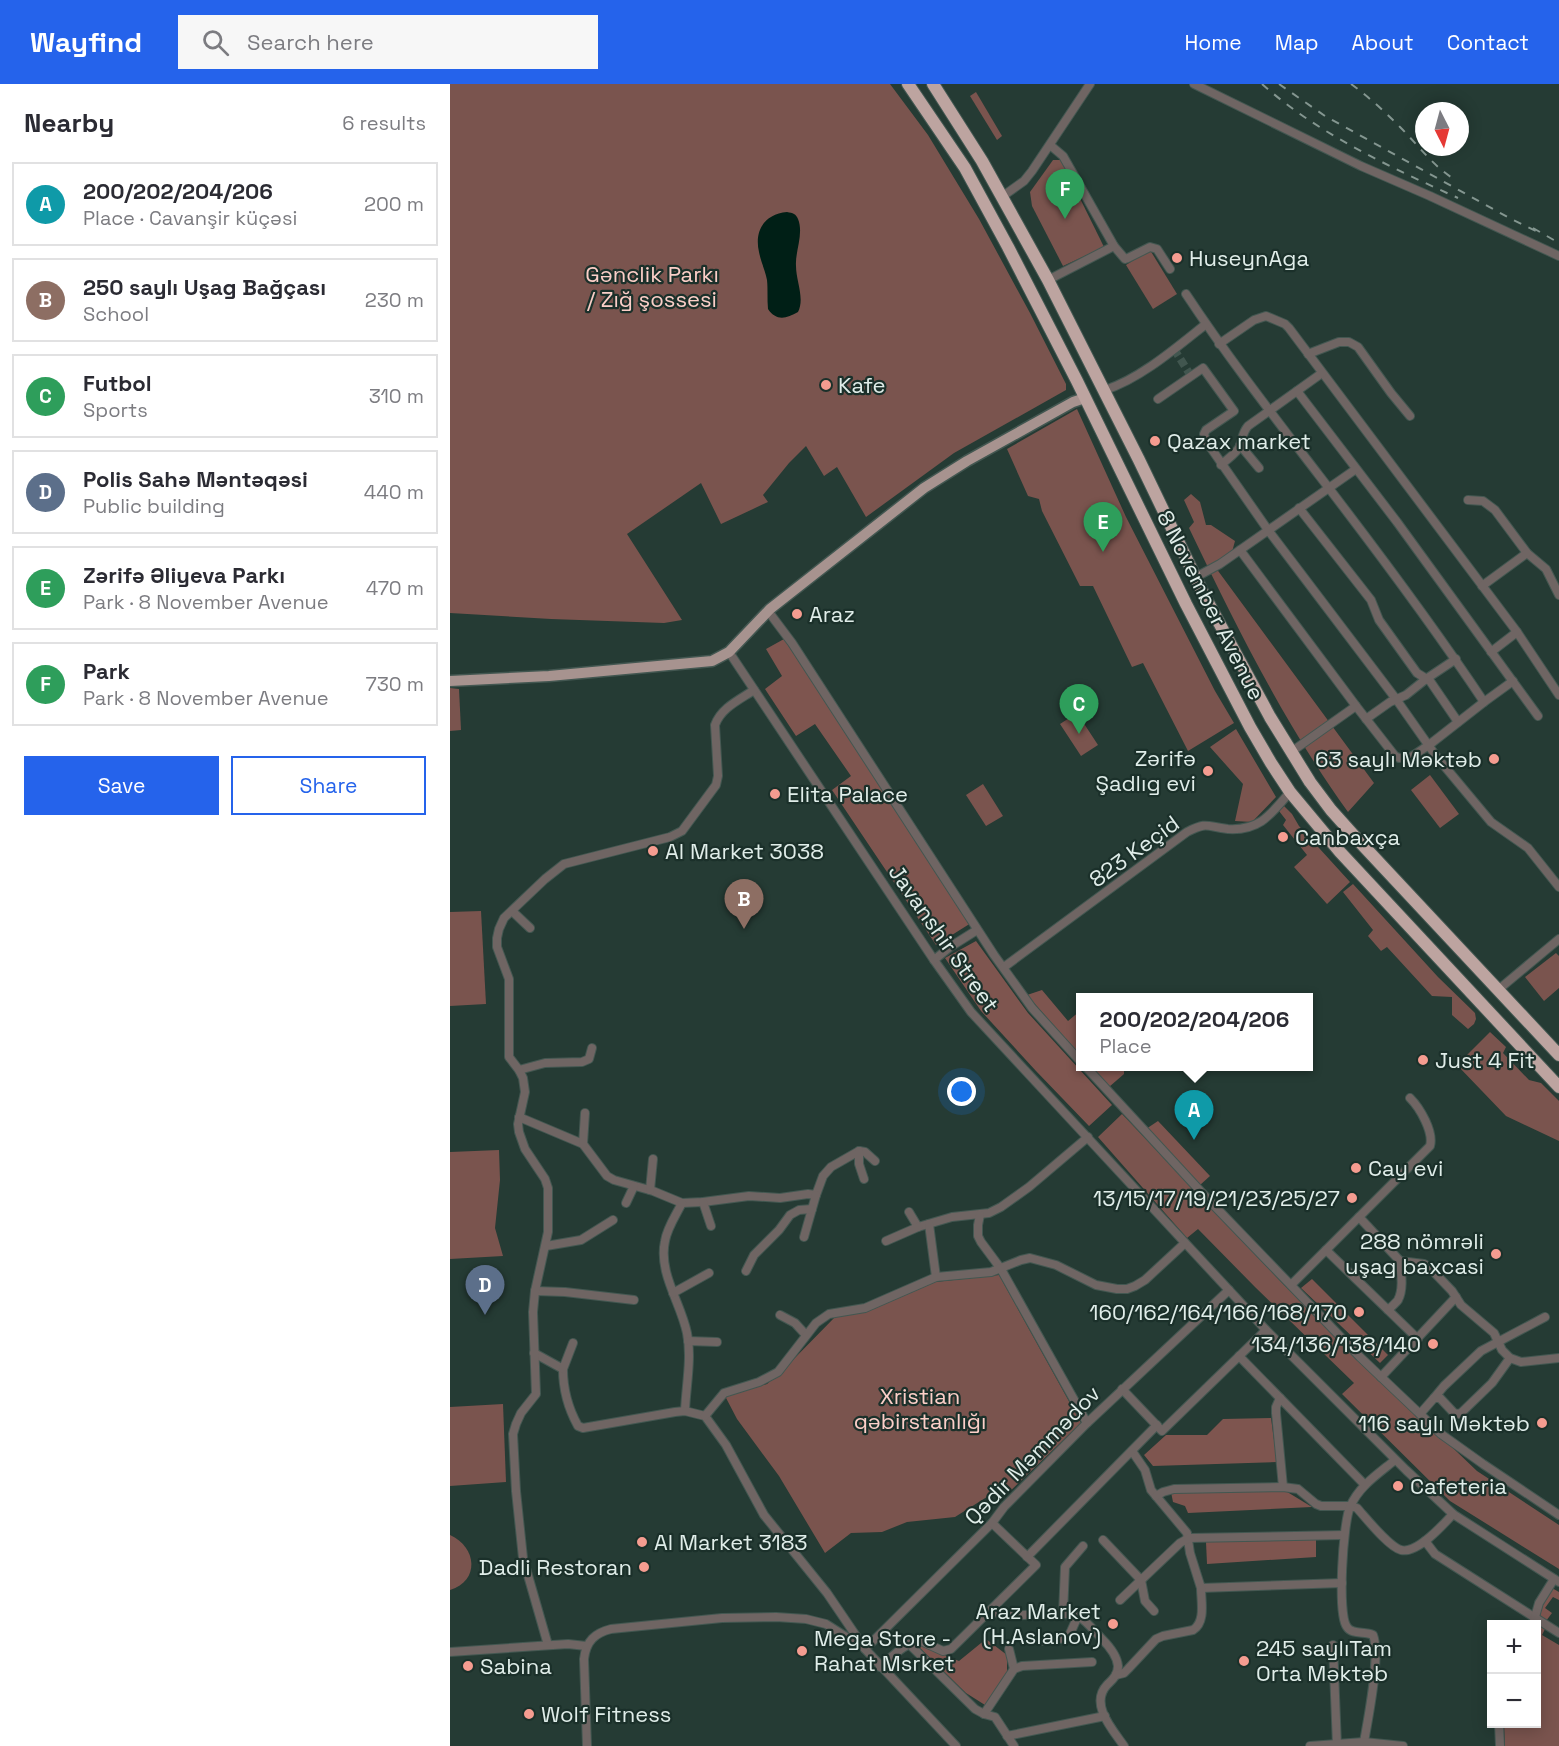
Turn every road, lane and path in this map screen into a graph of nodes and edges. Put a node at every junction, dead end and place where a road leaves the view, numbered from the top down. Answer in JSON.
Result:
{"nodes":[{"id":1,"x":908,"y":84,"type":"edge"},
{"id":2,"x":933,"y":84,"type":"edge"},
{"id":3,"x":1090,"y":84,"type":"edge"},
{"id":4,"x":1194,"y":84,"type":"edge"},
{"id":5,"x":1050,"y":145,"type":"junction"},
{"id":6,"x":1003,"y":196,"type":"junction"},
{"id":7,"x":1114,"y":246,"type":"junction"},
{"id":8,"x":1559,"y":256,"type":"edge"},
{"id":9,"x":1170,"y":269,"type":"dead end"},
{"id":10,"x":1048,"y":280,"type":"junction"},
{"id":11,"x":1186,"y":294,"type":"dead end"},
{"id":12,"x":1206,"y":324,"type":"junction"},
{"id":13,"x":1219,"y":344,"type":"junction"},
{"id":14,"x":1308,"y":354,"type":"junction"},
{"id":15,"x":1322,"y":373,"type":"junction"},
{"id":16,"x":1105,"y":390,"type":"junction"},
{"id":17,"x":1298,"y":391,"type":"junction"},
{"id":18,"x":1085,"y":398,"type":"junction"},
{"id":19,"x":1158,"y":399,"type":"dead end"},
{"id":20,"x":1269,"y":410,"type":"junction"},
{"id":21,"x":1410,"y":416,"type":"dead end"},
{"id":22,"x":1240,"y":445,"type":"junction"},
{"id":23,"x":1221,"y":465,"type":"junction"},
{"id":24,"x":1259,"y":468,"type":"dead end"},
{"id":25,"x":1356,"y":469,"type":"junction"},
{"id":26,"x":1329,"y":488,"type":"junction"},
{"id":27,"x":1468,"y":500,"type":"dead end"},
{"id":28,"x":1299,"y":508,"type":"junction"},
{"id":29,"x":1268,"y":530,"type":"junction"},
{"id":30,"x":1240,"y":550,"type":"junction"},
{"id":31,"x":1527,"y":553,"type":"junction"},
{"id":32,"x":1196,"y":577,"type":"junction"},
{"id":33,"x":1482,"y":586,"type":"junction"},
{"id":34,"x":1559,"y":595,"type":"edge"},
{"id":35,"x":768,"y":611,"type":"junction"},
{"id":36,"x":1517,"y":632,"type":"junction"},
{"id":37,"x":729,"y":652,"type":"junction"},
{"id":38,"x":1491,"y":652,"type":"junction"},
{"id":39,"x":1456,"y":659,"type":"junction"},
{"id":40,"x":1426,"y":679,"type":"junction"},
{"id":41,"x":450,"y":681,"type":"edge"},
{"id":42,"x":1513,"y":681,"type":"junction"},
{"id":43,"x":754,"y":690,"type":"junction"},
{"id":44,"x":1559,"y":695,"type":"edge"},
{"id":45,"x":1396,"y":699,"type":"junction"},
{"id":46,"x":1484,"y":702,"type":"junction"},
{"id":47,"x":1356,"y":706,"type":"junction"},
{"id":48,"x":1538,"y":716,"type":"dead end"},
{"id":49,"x":1366,"y":719,"type":"junction"},
{"id":50,"x":1458,"y":722,"type":"junction"},
{"id":51,"x":1429,"y":745,"type":"junction"},
{"id":52,"x":1291,"y":752,"type":"junction"},
{"id":53,"x":1290,"y":792,"type":"junction"},
{"id":54,"x":1559,"y":887,"type":"edge"},
{"id":55,"x":512,"y":911,"type":"junction"},
{"id":56,"x":530,"y":928,"type":"dead end"},
{"id":57,"x":977,"y":930,"type":"junction"},
{"id":58,"x":1559,"y":939,"type":"edge"},
{"id":59,"x":934,"y":960,"type":"junction"},
{"id":60,"x":1004,"y":967,"type":"junction"},
{"id":61,"x":1498,"y":990,"type":"junction"},
{"id":62,"x":592,"y":1048,"type":"dead end"},
{"id":63,"x":1559,"y":1055,"type":"edge"},
{"id":64,"x":1076,"y":1057,"type":"edge"},
{"id":65,"x":519,"y":1070,"type":"junction"},
{"id":66,"x":1090,"y":1071,"type":"edge"},
{"id":67,"x":1559,"y":1087,"type":"edge"},
{"id":68,"x":1410,"y":1098,"type":"dead end"},
{"id":69,"x":585,"y":1113,"type":"dead end"},
{"id":70,"x":519,"y":1117,"type":"junction"},
{"id":71,"x":1088,"y":1137,"type":"junction"},
{"id":72,"x":583,"y":1144,"type":"junction"},
{"id":73,"x":859,"y":1152,"type":"junction"},
{"id":74,"x":653,"y":1159,"type":"dead end"},
{"id":75,"x":874,"y":1161,"type":"dead end"},
{"id":76,"x":864,"y":1179,"type":"dead end"},
{"id":77,"x":634,"y":1186,"type":"junction"},
{"id":78,"x":650,"y":1190,"type":"junction"},
{"id":79,"x":816,"y":1195,"type":"junction"},
{"id":80,"x":703,"y":1202,"type":"junction"},
{"id":81,"x":626,"y":1203,"type":"dead end"},
{"id":82,"x":682,"y":1203,"type":"junction"},
{"id":83,"x":812,"y":1209,"type":"junction"},
{"id":84,"x":909,"y":1212,"type":"dead end"},
{"id":85,"x":980,"y":1215,"type":"junction"},
{"id":86,"x":1359,"y":1217,"type":"junction"},
{"id":87,"x":613,"y":1220,"type":"dead end"},
{"id":88,"x":929,"y":1224,"type":"junction"},
{"id":89,"x":711,"y":1226,"type":"dead end"},
{"id":90,"x":918,"y":1227,"type":"junction"},
{"id":91,"x":804,"y":1237,"type":"dead end"},
{"id":92,"x":886,"y":1241,"type":"dead end"},
{"id":93,"x":1185,"y":1243,"type":"junction"},
{"id":94,"x":546,"y":1246,"type":"junction"},
{"id":95,"x":1326,"y":1250,"type":"junction"},
{"id":96,"x":1400,"y":1261,"type":"junction"},
{"id":97,"x":1000,"y":1269,"type":"junction"},
{"id":98,"x":746,"y":1271,"type":"dead end"},
{"id":99,"x":709,"y":1273,"type":"dead end"},
{"id":100,"x":936,"y":1277,"type":"junction"},
{"id":101,"x":1291,"y":1285,"type":"junction"},
{"id":102,"x":1229,"y":1290,"type":"junction"},
{"id":103,"x":535,"y":1291,"type":"junction"},
{"id":104,"x":673,"y":1293,"type":"junction"},
{"id":105,"x":1456,"y":1298,"type":"junction"},
{"id":106,"x":634,"y":1300,"type":"dead end"},
{"id":107,"x":1388,"y":1310,"type":"junction"},
{"id":108,"x":780,"y":1315,"type":"dead end"},
{"id":109,"x":1545,"y":1317,"type":"dead end"},
{"id":110,"x":1266,"y":1330,"type":"junction"},
{"id":111,"x":806,"y":1335,"type":"junction"},
{"id":112,"x":1418,"y":1338,"type":"junction"},
{"id":113,"x":688,"y":1341,"type":"junction"},
{"id":114,"x":1499,"y":1341,"type":"junction"},
{"id":115,"x":573,"y":1342,"type":"dead end"},
{"id":116,"x":717,"y":1342,"type":"dead end"},
{"id":117,"x":534,"y":1353,"type":"junction"},
{"id":118,"x":1239,"y":1356,"type":"junction"},
{"id":119,"x":1510,"y":1358,"type":"junction"},
{"id":120,"x":1559,"y":1358,"type":"edge"},
{"id":121,"x":563,"y":1369,"type":"junction"},
{"id":122,"x":1382,"y":1377,"type":"junction"},
{"id":123,"x":1122,"y":1389,"type":"junction"},
{"id":124,"x":1280,"y":1398,"type":"junction"},
{"id":125,"x":1434,"y":1398,"type":"junction"},
{"id":126,"x":685,"y":1412,"type":"junction"},
{"id":127,"x":1420,"y":1414,"type":"junction"},
{"id":128,"x":705,"y":1416,"type":"junction"},
{"id":129,"x":1087,"y":1423,"type":"junction"},
{"id":130,"x":1157,"y":1425,"type":"junction"},
{"id":131,"x":1131,"y":1451,"type":"junction"},
{"id":132,"x":1395,"y":1460,"type":"junction"},
{"id":133,"x":1365,"y":1485,"type":"junction"},
{"id":134,"x":1283,"y":1487,"type":"junction"},
{"id":135,"x":1156,"y":1496,"type":"junction"},
{"id":136,"x":1350,"y":1506,"type":"junction"},
{"id":137,"x":1453,"y":1514,"type":"junction"},
{"id":138,"x":1559,"y":1515,"type":"edge"},
{"id":139,"x":992,"y":1523,"type":"junction"},
{"id":140,"x":1344,"y":1535,"type":"junction"},
{"id":141,"x":1189,"y":1538,"type":"junction"},
{"id":142,"x":1103,"y":1540,"type":"dead end"},
{"id":143,"x":1425,"y":1540,"type":"junction"},
{"id":144,"x":1083,"y":1546,"type":"dead end"},
{"id":145,"x":1027,"y":1557,"type":"junction"},
{"id":146,"x":1141,"y":1580,"type":"junction"},
{"id":147,"x":1557,"y":1581,"type":"edge"},
{"id":148,"x":1342,"y":1583,"type":"junction"},
{"id":149,"x":1201,"y":1588,"type":"junction"},
{"id":150,"x":1120,"y":1600,"type":"dead end"},
{"id":151,"x":992,"y":1609,"type":"junction"},
{"id":152,"x":1154,"y":1611,"type":"dead end"},
{"id":153,"x":1063,"y":1614,"type":"junction"},
{"id":154,"x":1078,"y":1616,"type":"junction"},
{"id":155,"x":1533,"y":1620,"type":"edge"},
{"id":156,"x":1534,"y":1620,"type":"edge"},
{"id":157,"x":1541,"y":1624,"type":"edge"},
{"id":158,"x":1559,"y":1633,"type":"edge"},
{"id":159,"x":1040,"y":1641,"type":"dead end"},
{"id":160,"x":909,"y":1644,"type":"junction"},
{"id":161,"x":548,"y":1645,"type":"junction"},
{"id":162,"x":1333,"y":1645,"type":"dead end"},
{"id":163,"x":586,"y":1646,"type":"junction"},
{"id":164,"x":865,"y":1648,"type":"junction"},
{"id":165,"x":1009,"y":1649,"type":"dead end"},
{"id":166,"x":450,"y":1652,"type":"edge"},
{"id":167,"x":1092,"y":1662,"type":"dead end"},
{"id":168,"x":880,"y":1667,"type":"junction"},
{"id":169,"x":1014,"y":1669,"type":"junction"},
{"id":170,"x":1116,"y":1675,"type":"junction"},
{"id":171,"x":984,"y":1714,"type":"junction"},
{"id":172,"x":1105,"y":1716,"type":"junction"},
{"id":173,"x":1499,"y":1728,"type":"edge"},
{"id":174,"x":1007,"y":1736,"type":"junction"},
{"id":175,"x":1364,"y":1742,"type":"junction"},
{"id":176,"x":1337,"y":1745,"type":"edge"},
{"id":177,"x":586,"y":1746,"type":"edge"},
{"id":178,"x":956,"y":1746,"type":"edge"},
{"id":179,"x":1014,"y":1746,"type":"edge"},
{"id":180,"x":1124,"y":1746,"type":"edge"},
{"id":181,"x":1310,"y":1746,"type":"edge"},
{"id":182,"x":1403,"y":1746,"type":"edge"},
{"id":183,"x":1500,"y":1746,"type":"edge"}],
"edges":[{"from":1,"to":18,"type":"highway","name":"8 November Avenue"},
{"from":2,"to":6,"type":"highway","name":"8 November Avenue"},
{"from":3,"to":5,"type":"street"},
{"from":4,"to":8,"type":"street"},
{"from":5,"to":6,"type":"street"},
{"from":5,"to":7,"type":"street"},
{"from":6,"to":10,"type":"highway","name":"8 November Avenue"},
{"from":7,"to":9,"type":"street"},
{"from":7,"to":10,"type":"street"},
{"from":10,"to":16,"type":"highway","name":"8 November Avenue"},
{"from":11,"to":12,"type":"street"},
{"from":12,"to":13,"type":"street"},
{"from":12,"to":16,"type":"street"},
{"from":13,"to":14,"type":"street"},
{"from":13,"to":20,"type":"street"},
{"from":14,"to":15,"type":"street"},
{"from":14,"to":21,"type":"street"},
{"from":15,"to":17,"type":"street"},
{"from":15,"to":33,"type":"street"},
{"from":16,"to":18,"type":"highway"},
{"from":16,"to":32,"type":"highway","name":"8 November Avenue"},
{"from":17,"to":20,"type":"street"},
{"from":17,"to":25,"type":"street"},
{"from":18,"to":35,"type":"main road"},
{"from":18,"to":53,"type":"highway","name":"8 November Avenue"},
{"from":19,"to":23,"type":"street"},
{"from":20,"to":22,"type":"street"},
{"from":20,"to":26,"type":"street"},
{"from":22,"to":23,"type":"street"},
{"from":22,"to":24,"type":"street"},
{"from":23,"to":29,"type":"street"},
{"from":25,"to":26,"type":"street"},
{"from":25,"to":38,"type":"street"},
{"from":26,"to":28,"type":"street"},
{"from":26,"to":39,"type":"street"},
{"from":27,"to":31,"type":"street"},
{"from":28,"to":29,"type":"street"},
{"from":28,"to":40,"type":"street"},
{"from":29,"to":30,"type":"street"},
{"from":29,"to":45,"type":"street"},
{"from":30,"to":32,"type":"street"},
{"from":30,"to":47,"type":"street"},
{"from":31,"to":33,"type":"street"},
{"from":31,"to":34,"type":"street"},
{"from":32,"to":52,"type":"highway","name":"8 November Avenue"},
{"from":33,"to":36,"type":"street"},
{"from":35,"to":37,"type":"main road"},
{"from":35,"to":57,"type":"street","name":"Javanshir Street"},
{"from":36,"to":38,"type":"street"},
{"from":36,"to":44,"type":"street"},
{"from":37,"to":41,"type":"main road"},
{"from":37,"to":43,"type":"street","name":"Javanshir Street"},
{"from":38,"to":42,"type":"street"},
{"from":39,"to":40,"type":"street"},
{"from":39,"to":46,"type":"street"},
{"from":40,"to":45,"type":"street"},
{"from":40,"to":50,"type":"street"},
{"from":42,"to":46,"type":"street"},
{"from":42,"to":48,"type":"street"},
{"from":43,"to":55,"type":"street"},
{"from":43,"to":59,"type":"street","name":"Javanshir Street"},
{"from":45,"to":49,"type":"street"},
{"from":45,"to":51,"type":"street"},
{"from":46,"to":50,"type":"street"},
{"from":47,"to":49,"type":"street"},
{"from":47,"to":52,"type":"street"},
{"from":49,"to":51,"type":"street"},
{"from":50,"to":51,"type":"street"},
{"from":51,"to":54,"type":"street"},
{"from":52,"to":61,"type":"highway","name":"8 November Avenue"},
{"from":53,"to":60,"type":"street","name":"823 Keçid"},
{"from":53,"to":67,"type":"highway","name":"8 November Avenue"},
{"from":55,"to":56,"type":"street"},
{"from":55,"to":65,"type":"street"},
{"from":57,"to":59,"type":"street"},
{"from":57,"to":60,"type":"street","name":"Javanshir Street"},
{"from":58,"to":61,"type":"street"},
{"from":59,"to":71,"type":"street","name":"Javanshir Street"},
{"from":60,"to":64,"type":"street","name":"Javanshir Street"},
{"from":61,"to":63,"type":"highway","name":"8 November Avenue"},
{"from":62,"to":65,"type":"street"},
{"from":65,"to":70,"type":"street"},
{"from":66,"to":101,"type":"street"},
{"from":68,"to":86,"type":"street"},
{"from":69,"to":72,"type":"street"},
{"from":70,"to":72,"type":"street"},
{"from":70,"to":94,"type":"street"},
{"from":71,"to":85,"type":"street"},
{"from":71,"to":93,"type":"street","name":"Javanshir Street"},
{"from":72,"to":77,"type":"street"},
{"from":73,"to":75,"type":"street"},
{"from":73,"to":76,"type":"street"},
{"from":73,"to":79,"type":"street"},
{"from":74,"to":78,"type":"street"},
{"from":77,"to":78,"type":"street"},
{"from":77,"to":81,"type":"street"},
{"from":78,"to":82,"type":"street"},
{"from":79,"to":80,"type":"street"},
{"from":79,"to":83,"type":"street"},
{"from":80,"to":82,"type":"street"},
{"from":80,"to":89,"type":"street"},
{"from":82,"to":104,"type":"street"},
{"from":83,"to":91,"type":"street"},
{"from":83,"to":98,"type":"street"},
{"from":84,"to":90,"type":"street"},
{"from":85,"to":88,"type":"street"},
{"from":85,"to":97,"type":"street"},
{"from":86,"to":95,"type":"street"},
{"from":86,"to":96,"type":"street"},
{"from":87,"to":94,"type":"street"},
{"from":88,"to":90,"type":"street"},
{"from":88,"to":100,"type":"street"},
{"from":90,"to":92,"type":"street"},
{"from":93,"to":97,"type":"street"},
{"from":93,"to":102,"type":"street","name":"Javanshir Street"},
{"from":94,"to":103,"type":"street"},
{"from":95,"to":101,"type":"street"},
{"from":95,"to":107,"type":"street"},
{"from":96,"to":105,"type":"street"},
{"from":96,"to":107,"type":"street"},
{"from":97,"to":100,"type":"street"},
{"from":97,"to":129,"type":"street"},
{"from":99,"to":104,"type":"street"},
{"from":100,"to":111,"type":"street"},
{"from":101,"to":122,"type":"street"},
{"from":102,"to":110,"type":"street","name":"Javanshir Street"},
{"from":102,"to":123,"type":"street","name":"Qədir Məmmədov"},
{"from":103,"to":106,"type":"street"},
{"from":103,"to":117,"type":"street"},
{"from":104,"to":113,"type":"street"},
{"from":105,"to":112,"type":"street"},
{"from":105,"to":114,"type":"street"},
{"from":107,"to":112,"type":"street"},
{"from":108,"to":111,"type":"street"},
{"from":109,"to":114,"type":"street"},
{"from":110,"to":118,"type":"street"},
{"from":110,"to":132,"type":"street","name":"Javanshir Street"},
{"from":111,"to":128,"type":"street"},
{"from":112,"to":122,"type":"street"},
{"from":113,"to":116,"type":"street"},
{"from":113,"to":126,"type":"street"},
{"from":114,"to":119,"type":"street"},
{"from":114,"to":125,"type":"street"},
{"from":115,"to":121,"type":"street"},
{"from":117,"to":121,"type":"street"},
{"from":117,"to":161,"type":"street"},
{"from":118,"to":124,"type":"street"},
{"from":118,"to":130,"type":"street"},
{"from":119,"to":120,"type":"street"},
{"from":119,"to":125,"type":"street"},
{"from":121,"to":126,"type":"street"},
{"from":122,"to":127,"type":"street"},
{"from":123,"to":129,"type":"street","name":"Qədir Məmmədov"},
{"from":123,"to":130,"type":"street"},
{"from":124,"to":133,"type":"street"},
{"from":124,"to":134,"type":"street"},
{"from":125,"to":127,"type":"street"},
{"from":126,"to":128,"type":"street"},
{"from":127,"to":138,"type":"street"},
{"from":128,"to":164,"type":"street"},
{"from":129,"to":139,"type":"street","name":"Qədir Məmmədov"},
{"from":130,"to":131,"type":"street"},
{"from":131,"to":135,"type":"street"},
{"from":131,"to":145,"type":"street"},
{"from":132,"to":133,"type":"street"},
{"from":132,"to":137,"type":"street","name":"Javanshir Street"},
{"from":133,"to":136,"type":"street"},
{"from":134,"to":135,"type":"street"},
{"from":134,"to":136,"type":"street"},
{"from":135,"to":141,"type":"street"},
{"from":136,"to":140,"type":"street"},
{"from":136,"to":143,"type":"street"},
{"from":137,"to":143,"type":"street"},
{"from":137,"to":147,"type":"street","name":"Javanshir Street"},
{"from":139,"to":145,"type":"street"},
{"from":139,"to":164,"type":"street","name":"Qədir Məmmədov"},
{"from":140,"to":141,"type":"street"},
{"from":140,"to":148,"type":"street"},
{"from":141,"to":146,"type":"street"},
{"from":141,"to":149,"type":"street"},
{"from":142,"to":146,"type":"street"},
{"from":143,"to":155,"type":"street"},
{"from":144,"to":153,"type":"street"},
{"from":145,"to":151,"type":"street"},
{"from":146,"to":150,"type":"street"},
{"from":146,"to":152,"type":"street"},
{"from":147,"to":156,"type":"street"},
{"from":148,"to":149,"type":"street"},
{"from":148,"to":175,"type":"street"},
{"from":149,"to":170,"type":"street"},
{"from":151,"to":153,"type":"street"},
{"from":151,"to":160,"type":"street"},
{"from":153,"to":154,"type":"street"},
{"from":154,"to":159,"type":"street"},
{"from":154,"to":170,"type":"street"},
{"from":157,"to":158,"type":"street"},
{"from":160,"to":168,"type":"street"},
{"from":160,"to":171,"type":"street"},
{"from":161,"to":163,"type":"street"},
{"from":161,"to":166,"type":"street"},
{"from":162,"to":176,"type":"street"},
{"from":163,"to":164,"type":"street"},
{"from":163,"to":177,"type":"street"},
{"from":164,"to":168,"type":"street"},
{"from":165,"to":169,"type":"street"},
{"from":167,"to":169,"type":"street"},
{"from":168,"to":178,"type":"street"},
{"from":169,"to":171,"type":"street"},
{"from":170,"to":172,"type":"street"},
{"from":171,"to":174,"type":"street"},
{"from":172,"to":174,"type":"street"},
{"from":172,"to":180,"type":"street"},
{"from":173,"to":183,"type":"street"},
{"from":174,"to":179,"type":"street"},
{"from":175,"to":176,"type":"street"},
{"from":175,"to":182,"type":"street"},
{"from":176,"to":181,"type":"street"}]}
